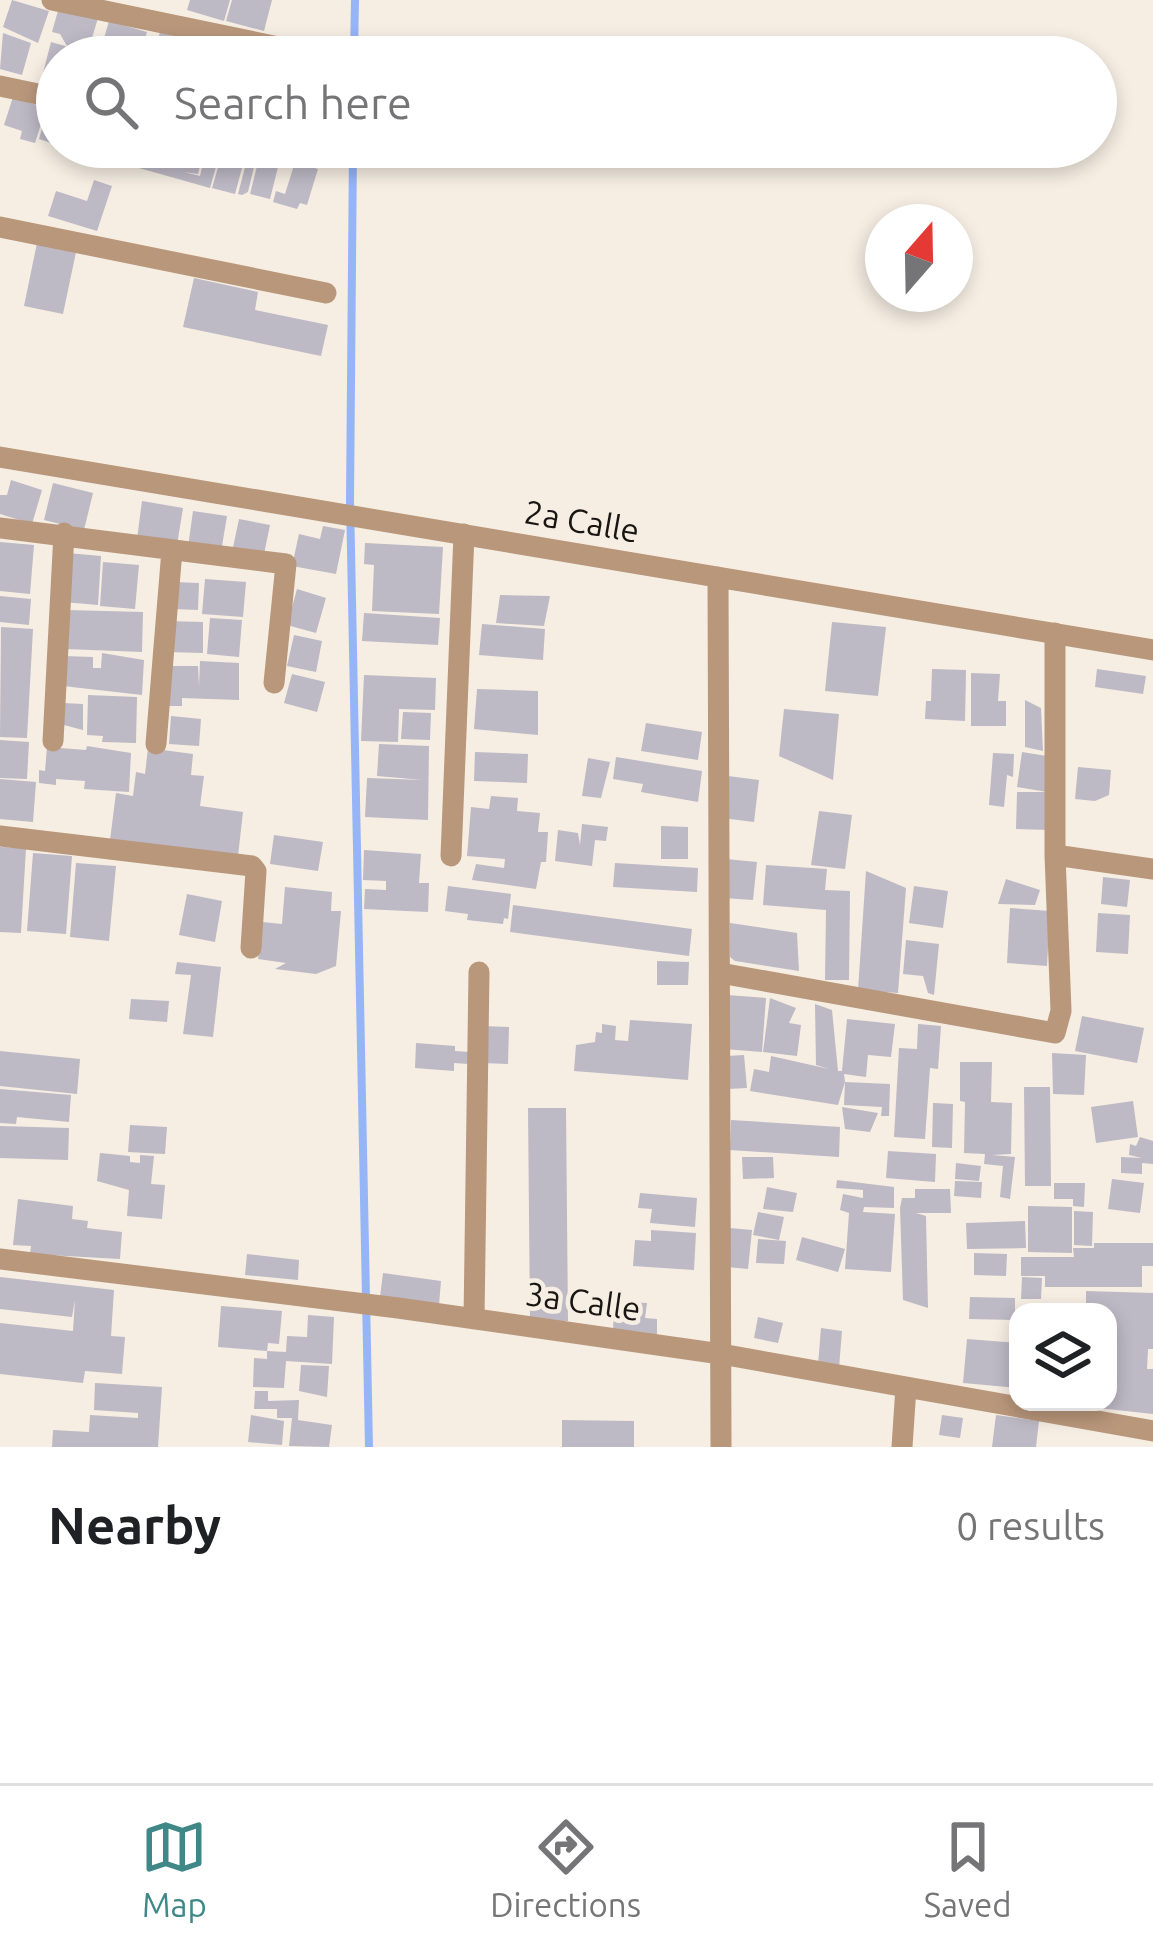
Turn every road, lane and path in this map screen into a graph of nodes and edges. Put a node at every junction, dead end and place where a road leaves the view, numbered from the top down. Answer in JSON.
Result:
{"nodes":[{"id":1,"x":52,"y":0,"type":"edge"},
{"id":2,"x":226,"y":36,"type":"edge"},
{"id":3,"x":0,"y":86,"type":"edge"},
{"id":4,"x":36,"y":94,"type":"edge"},
{"id":5,"x":0,"y":227,"type":"edge"},
{"id":6,"x":326,"y":293,"type":"dead end"},
{"id":7,"x":0,"y":457,"type":"edge"},
{"id":8,"x":0,"y":528,"type":"edge"},
{"id":9,"x":64,"y":533,"type":"junction"},
{"id":10,"x":464,"y":534,"type":"junction"},
{"id":11,"x":172,"y":550,"type":"junction"},
{"id":12,"x":718,"y":577,"type":"junction"},
{"id":13,"x":1055,"y":633,"type":"junction"},
{"id":14,"x":1153,"y":650,"type":"edge"},
{"id":15,"x":274,"y":683,"type":"dead end"},
{"id":16,"x":52,"y":741,"type":"dead end"},
{"id":17,"x":156,"y":744,"type":"dead end"},
{"id":18,"x":0,"y":836,"type":"edge"},
{"id":19,"x":1055,"y":855,"type":"junction"},
{"id":20,"x":451,"y":856,"type":"dead end"},
{"id":21,"x":1153,"y":868,"type":"edge"},
{"id":22,"x":251,"y":948,"type":"dead end"},
{"id":23,"x":479,"y":972,"type":"dead end"},
{"id":24,"x":719,"y":973,"type":"junction"},
{"id":25,"x":0,"y":1259,"type":"edge"},
{"id":26,"x":474,"y":1319,"type":"junction"},
{"id":27,"x":721,"y":1354,"type":"junction"},
{"id":28,"x":906,"y":1387,"type":"junction"},
{"id":29,"x":1153,"y":1431,"type":"edge"},
{"id":30,"x":721,"y":1447,"type":"edge"},
{"id":31,"x":902,"y":1447,"type":"edge"}],
"edges":[{"from":1,"to":2,"type":"street"},
{"from":3,"to":4,"type":"street"},
{"from":5,"to":6,"type":"street"},
{"from":7,"to":10,"type":"street","name":"2a Calle"},
{"from":8,"to":9,"type":"street"},
{"from":9,"to":11,"type":"street"},
{"from":9,"to":16,"type":"street"},
{"from":10,"to":12,"type":"street","name":"2a Calle"},
{"from":10,"to":20,"type":"street"},
{"from":11,"to":15,"type":"street"},
{"from":11,"to":17,"type":"street"},
{"from":12,"to":13,"type":"street","name":"2a Calle"},
{"from":12,"to":24,"type":"street"},
{"from":13,"to":14,"type":"street","name":"2a Calle"},
{"from":13,"to":19,"type":"street"},
{"from":18,"to":22,"type":"street"},
{"from":19,"to":21,"type":"street"},
{"from":19,"to":24,"type":"street"},
{"from":23,"to":26,"type":"street"},
{"from":24,"to":27,"type":"street"},
{"from":25,"to":26,"type":"street","name":"3a Calle"},
{"from":26,"to":27,"type":"street","name":"3a Calle"},
{"from":27,"to":28,"type":"street","name":"3a Calle"},
{"from":27,"to":30,"type":"street"},
{"from":28,"to":29,"type":"street","name":"3a Calle"},
{"from":28,"to":31,"type":"street"}]}
